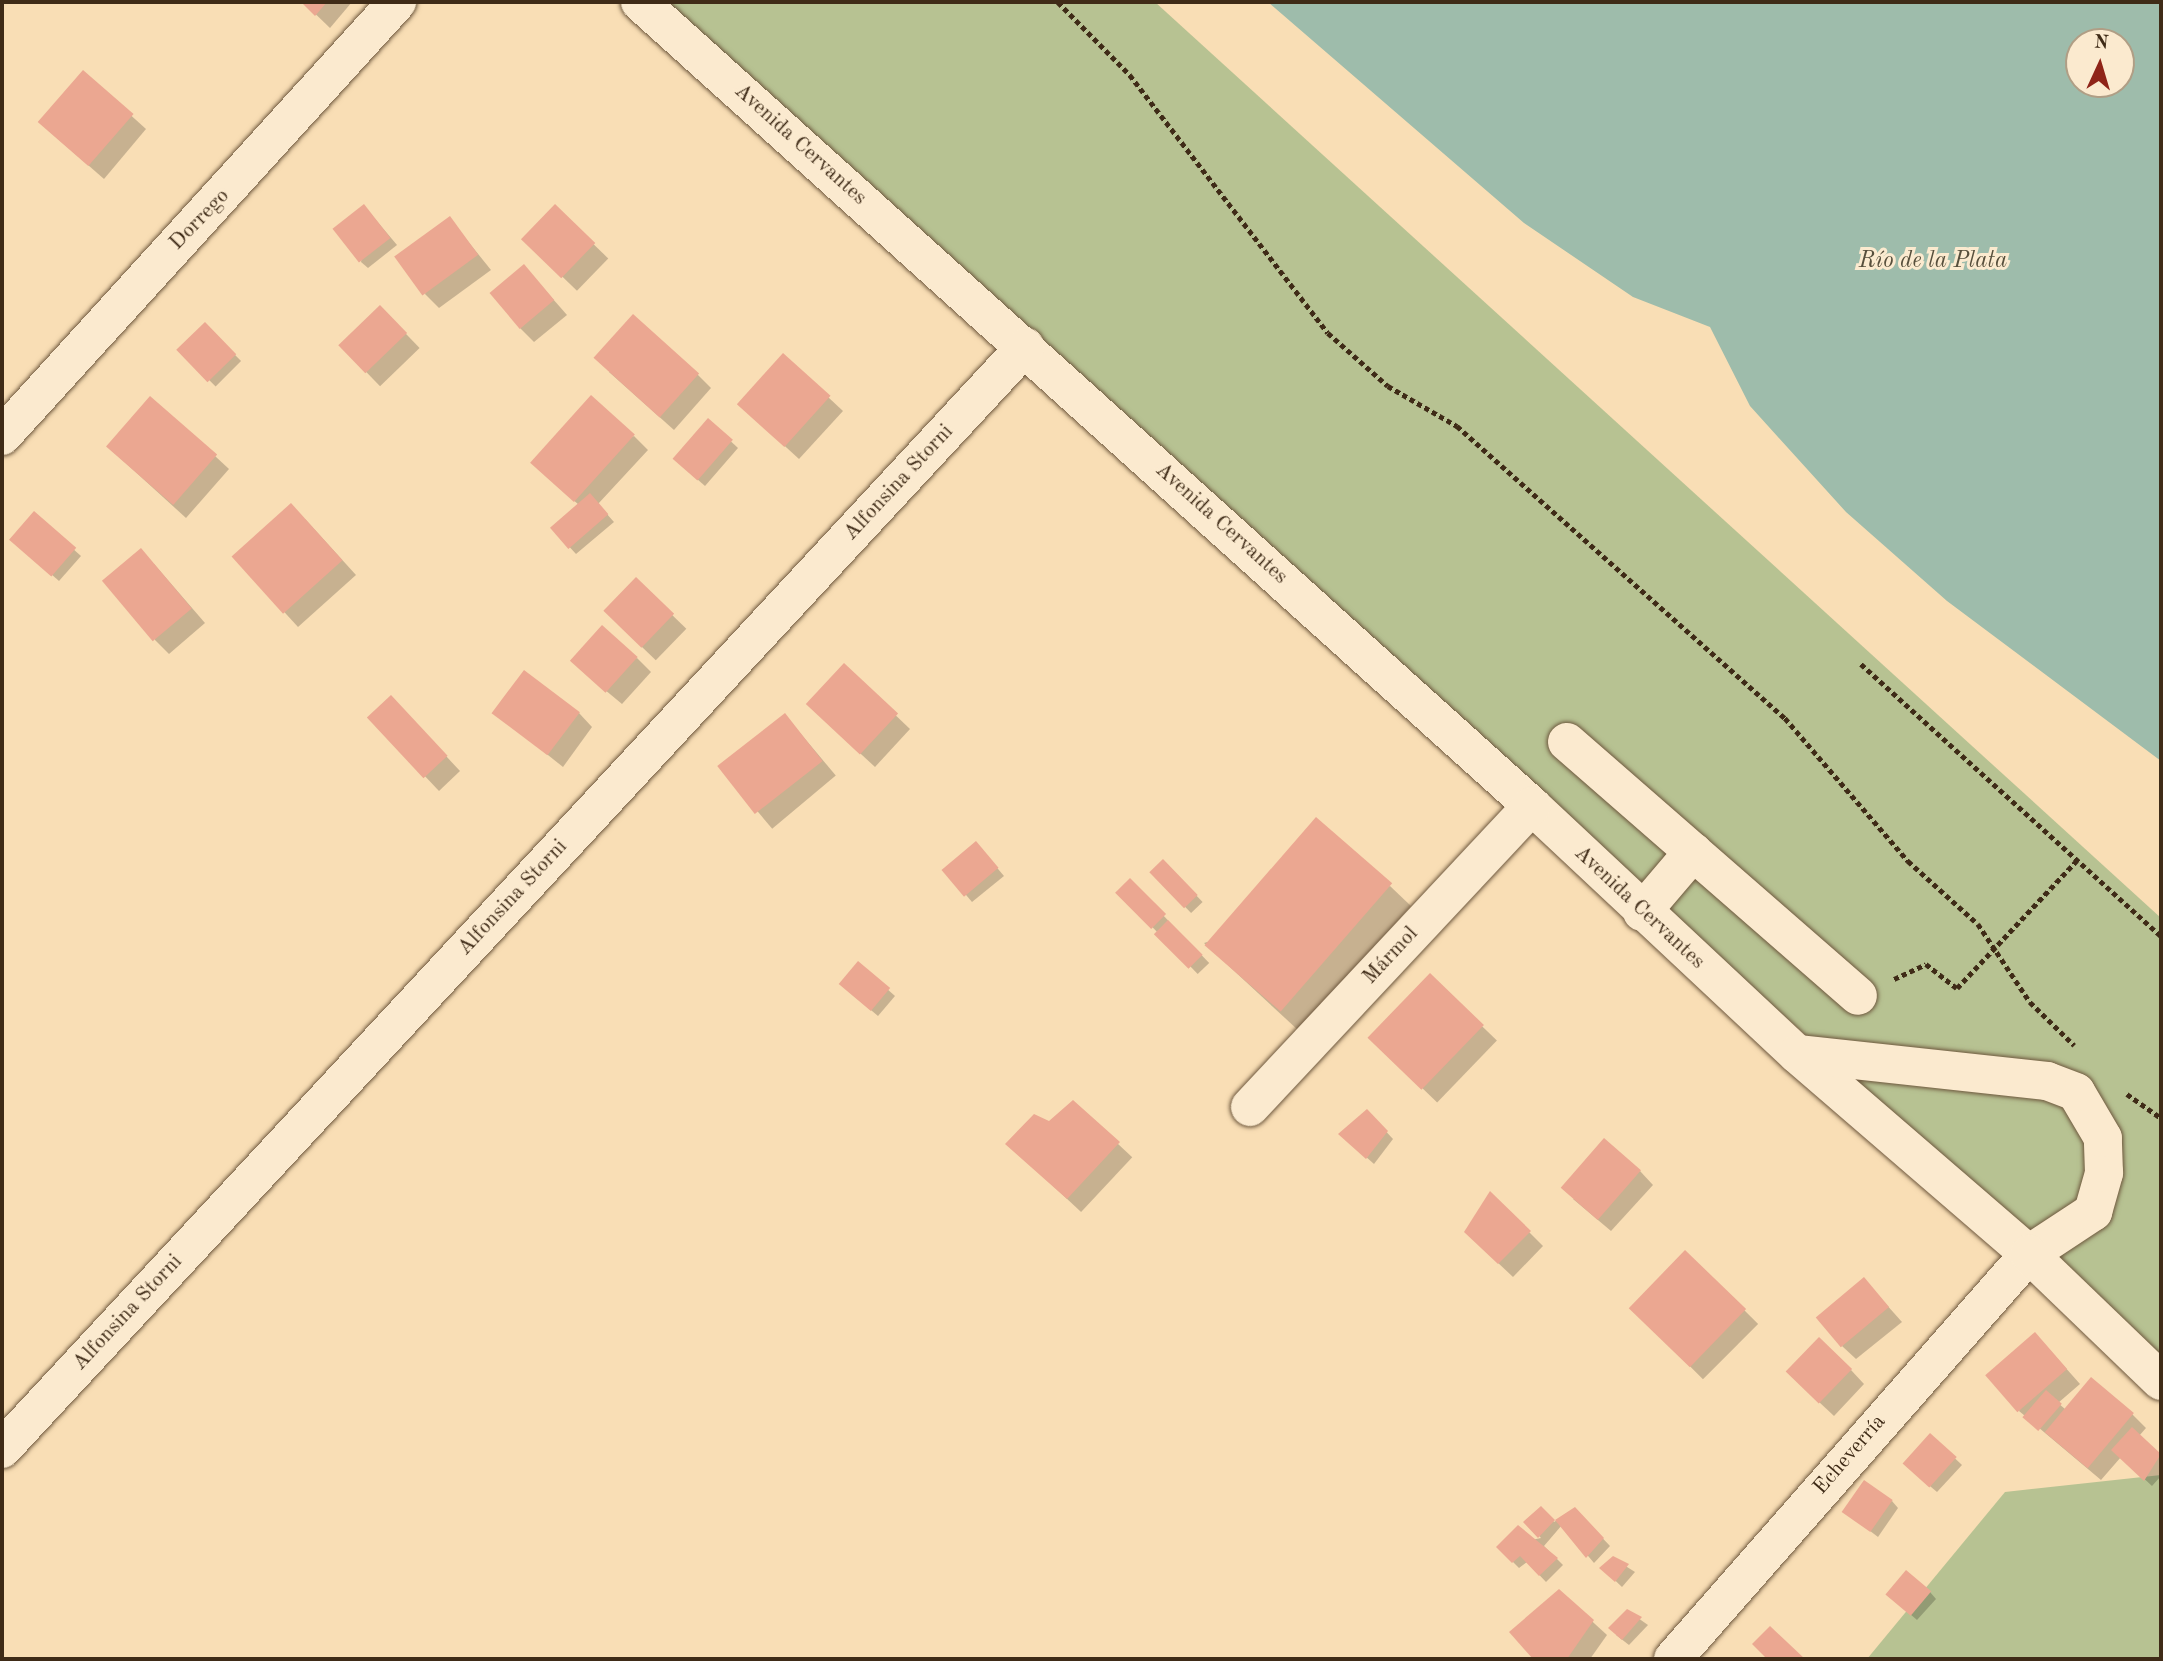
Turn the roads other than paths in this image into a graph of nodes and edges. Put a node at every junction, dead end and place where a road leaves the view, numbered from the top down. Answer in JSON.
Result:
{"nodes":[{"id":1,"x":397,"y":2,"type":"edge"},
{"id":2,"x":640,"y":2,"type":"edge"},
{"id":3,"x":1025,"y":347,"type":"junction"},
{"id":4,"x":2,"y":436,"type":"edge"},
{"id":5,"x":1567,"y":741,"type":"dead end"},
{"id":6,"x":1532,"y":806,"type":"junction"},
{"id":7,"x":1693,"y":852,"type":"junction"},
{"id":8,"x":1642,"y":912,"type":"junction"},
{"id":9,"x":1858,"y":996,"type":"road end"},
{"id":10,"x":1797,"y":1054,"type":"junction"},
{"id":11,"x":1250,"y":1107,"type":"dead end"},
{"id":12,"x":2029,"y":1254,"type":"junction"},
{"id":13,"x":2161,"y":1381,"type":"edge"},
{"id":14,"x":2,"y":1449,"type":"edge"},
{"id":15,"x":1673,"y":1659,"type":"edge"}],
"edges":[{"from":1,"to":4,"type":"street","name":"Dorrego"},
{"from":2,"to":3,"type":"street","name":"Avenida Cervantes"},
{"from":3,"to":6,"type":"street","name":"Avenida Cervantes"},
{"from":3,"to":14,"type":"street","name":"Alfonsina Storni"},
{"from":5,"to":7,"type":"street"},
{"from":6,"to":8,"type":"street","name":"Avenida Cervantes"},
{"from":6,"to":11,"type":"street","name":"Mármol"},
{"from":7,"to":8,"type":"street"},
{"from":7,"to":9,"type":"street"},
{"from":8,"to":10,"type":"street","name":"Avenida Cervantes"},
{"from":10,"to":12,"type":"street","name":"Avenida Cervantes"},
{"from":10,"to":12,"type":"street"},
{"from":12,"to":13,"type":"street","name":"Avenida Cervantes"},
{"from":12,"to":15,"type":"street","name":"Echeverría"}]}
